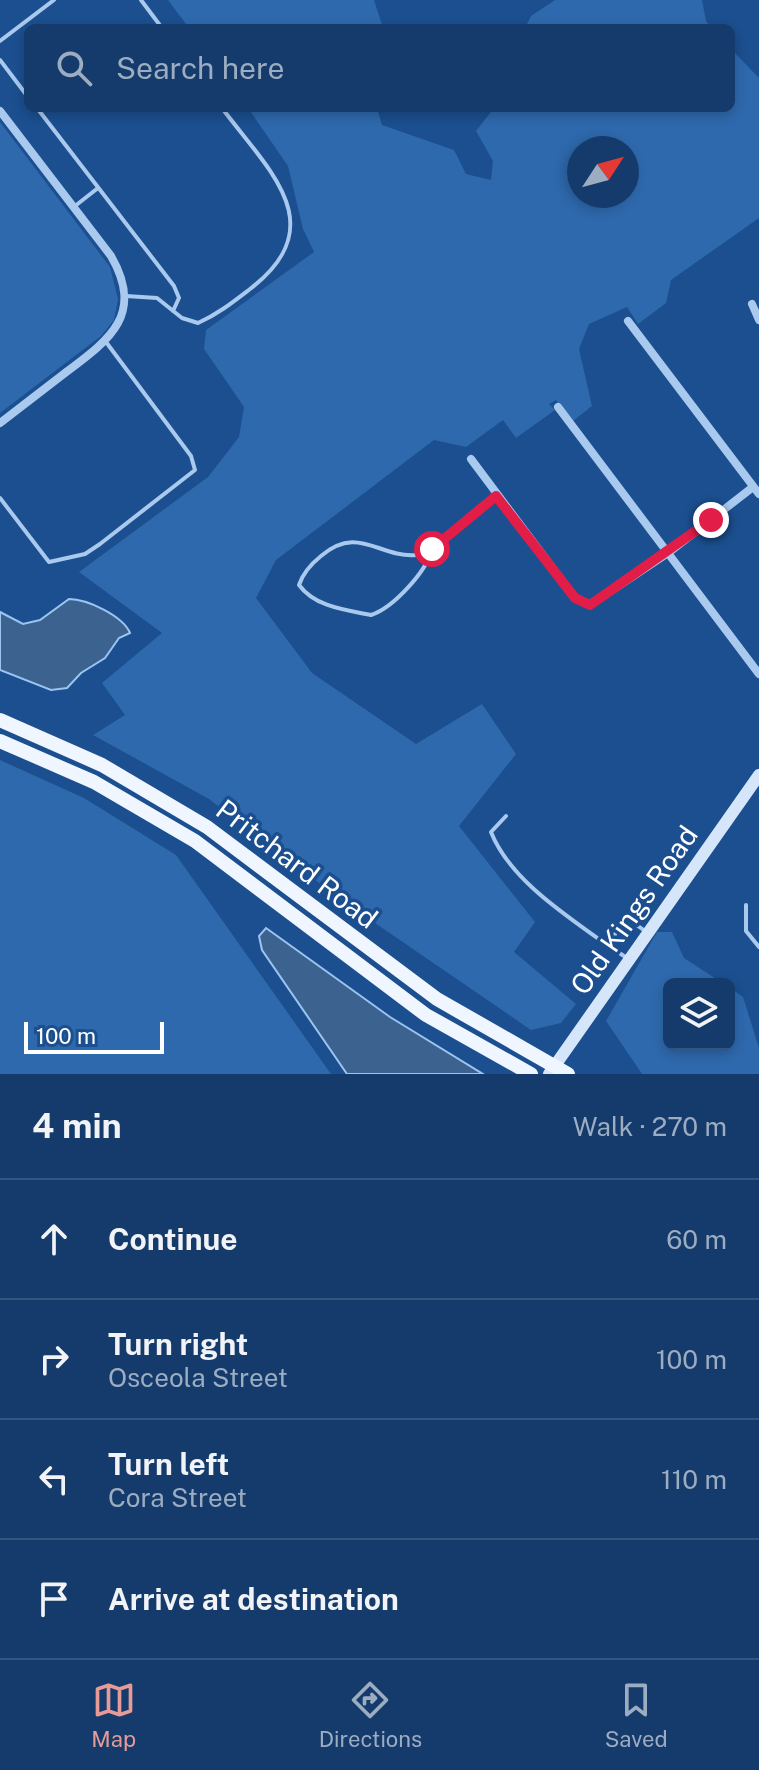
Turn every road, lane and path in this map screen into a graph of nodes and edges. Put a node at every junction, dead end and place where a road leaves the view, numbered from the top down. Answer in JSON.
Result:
{"nodes":[{"id":1,"x":54,"y":0,"type":"edge"},
{"id":2,"x":141,"y":0,"type":"edge"},
{"id":3,"x":159,"y":24,"type":"edge"},
{"id":4,"x":0,"y":41,"type":"edge"},
{"id":5,"x":0,"y":60,"type":"edge"},
{"id":6,"x":24,"y":92,"type":"edge"},
{"id":7,"x":0,"y":111,"type":"edge"},
{"id":8,"x":40,"y":112,"type":"edge"},
{"id":9,"x":225,"y":112,"type":"edge"},
{"id":10,"x":98,"y":188,"type":"junction"},
{"id":11,"x":73,"y":207,"type":"junction"},
{"id":12,"x":125,"y":296,"type":"junction"},
{"id":13,"x":752,"y":304,"type":"dead end"},
{"id":14,"x":173,"y":311,"type":"junction"},
{"id":15,"x":759,"y":320,"type":"edge"},
{"id":16,"x":628,"y":321,"type":"dead end"},
{"id":17,"x":106,"y":342,"type":"junction"},
{"id":18,"x":558,"y":407,"type":"dead end"},
{"id":19,"x":0,"y":423,"type":"edge"},
{"id":20,"x":471,"y":459,"type":"dead end"},
{"id":21,"x":756,"y":490,"type":"edge"},
{"id":22,"x":496,"y":496,"type":"junction"},
{"id":23,"x":0,"y":498,"type":"edge"},
{"id":24,"x":432,"y":549,"type":"junction"},
{"id":25,"x":668,"y":553,"type":"junction"},
{"id":26,"x":759,"y":674,"type":"edge"},
{"id":27,"x":0,"y":720,"type":"edge"},
{"id":28,"x":0,"y":741,"type":"edge"},
{"id":29,"x":759,"y":775,"type":"edge"},
{"id":30,"x":754,"y":793,"type":"edge"},
{"id":31,"x":506,"y":816,"type":"dead end"},
{"id":32,"x":746,"y":905,"type":"dead end"},
{"id":33,"x":647,"y":933,"type":"junction"},
{"id":34,"x":607,"y":945,"type":"junction"},
{"id":35,"x":759,"y":947,"type":"edge"},
{"id":36,"x":628,"y":959,"type":"junction"},
{"id":37,"x":552,"y":1071,"type":"edge"},
{"id":38,"x":531,"y":1074,"type":"edge"},
{"id":39,"x":568,"y":1074,"type":"edge"}],
"edges":[{"from":1,"to":4,"type":"lane"},
{"from":2,"to":3,"type":"lane"},
{"from":5,"to":6,"type":"lane"},
{"from":7,"to":11,"type":"street"},
{"from":8,"to":10,"type":"lane"},
{"from":9,"to":14,"type":"lane"},
{"from":10,"to":11,"type":"lane"},
{"from":10,"to":14,"type":"lane"},
{"from":11,"to":12,"type":"street"},
{"from":12,"to":14,"type":"lane"},
{"from":12,"to":17,"type":"street"},
{"from":13,"to":15,"type":"street"},
{"from":16,"to":21,"type":"street"},
{"from":17,"to":19,"type":"street"},
{"from":17,"to":23,"type":"lane"},
{"from":18,"to":25,"type":"street"},
{"from":20,"to":22,"type":"street"},
{"from":21,"to":25,"type":"street"},
{"from":22,"to":24,"type":"lane"},
{"from":22,"to":25,"type":"street"},
{"from":24,"to":24,"type":"lane"},
{"from":25,"to":26,"type":"street"},
{"from":27,"to":37,"type":"main road","name":"Pritchard Road"},
{"from":28,"to":38,"type":"main road","name":"Pritchard Road"},
{"from":29,"to":30,"type":"street","name":"Old Kings Road"},
{"from":30,"to":33,"type":"street","name":"Old Kings Road"},
{"from":31,"to":34,"type":"lane"},
{"from":32,"to":35,"type":"lane"},
{"from":33,"to":34,"type":"lane"},
{"from":33,"to":36,"type":"street","name":"Old Kings Road"},
{"from":34,"to":36,"type":"lane"},
{"from":36,"to":37,"type":"street","name":"Old Kings Road"},
{"from":37,"to":39,"type":"main road","name":"Pritchard Road"}]}
